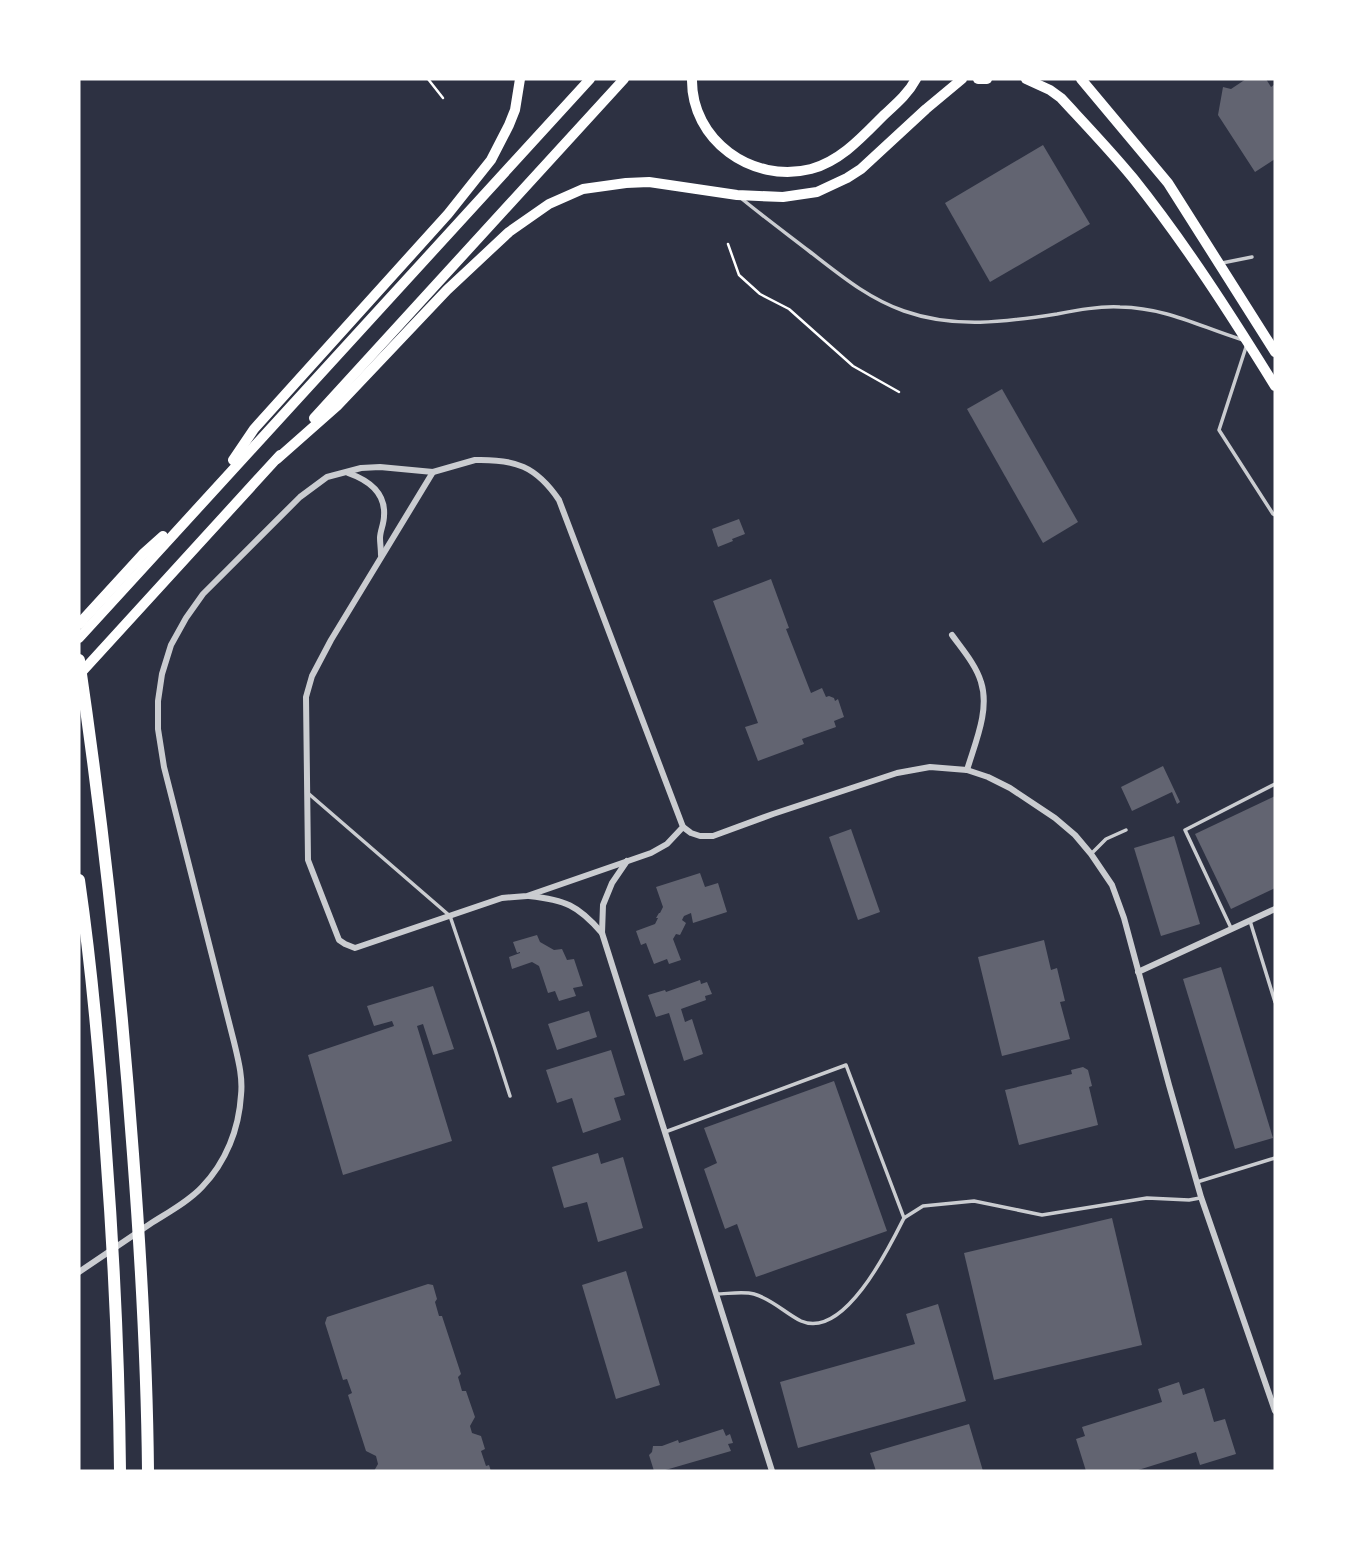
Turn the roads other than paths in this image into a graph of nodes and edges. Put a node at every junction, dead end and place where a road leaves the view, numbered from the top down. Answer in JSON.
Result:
{"nodes":[{"id":1,"x":520,"y":79,"type":"edge"},
{"id":2,"x":590,"y":79,"type":"edge"},
{"id":3,"x":624,"y":79,"type":"edge"},
{"id":4,"x":692,"y":79,"type":"edge"},
{"id":5,"x":916,"y":79,"type":"edge"},
{"id":6,"x":962,"y":79,"type":"edge"},
{"id":7,"x":978,"y":79,"type":"edge"},
{"id":8,"x":988,"y":79,"type":"edge"},
{"id":9,"x":1026,"y":79,"type":"edge"},
{"id":10,"x":1081,"y":79,"type":"edge"},
{"id":11,"x":737,"y":195,"type":"junction"},
{"id":12,"x":1252,"y":257,"type":"dead end"},
{"id":13,"x":1220,"y":264,"type":"junction"},
{"id":14,"x":1248,"y":342,"type":"junction"},
{"id":15,"x":1275,"y":352,"type":"edge"},
{"id":16,"x":1275,"y":386,"type":"edge"},
{"id":17,"x":277,"y":459,"type":"junction"},
{"id":18,"x":346,"y":472,"type":"junction"},
{"id":19,"x":433,"y":472,"type":"junction"},
{"id":20,"x":212,"y":491,"type":"junction"},
{"id":21,"x":195,"y":510,"type":"junction"},
{"id":22,"x":1275,"y":515,"type":"edge"},
{"id":23,"x":382,"y":556,"type":"junction"},
{"id":24,"x":79,"y":624,"type":"edge"},
{"id":25,"x":951,"y":635,"type":"dead end"},
{"id":26,"x":79,"y":638,"type":"edge"},
{"id":27,"x":79,"y":660,"type":"edge"},
{"id":28,"x":79,"y":676,"type":"edge"},
{"id":29,"x":967,"y":770,"type":"junction"},
{"id":30,"x":1275,"y":784,"type":"edge"},
{"id":31,"x":307,"y":793,"type":"junction"},
{"id":32,"x":683,"y":827,"type":"junction"},
{"id":33,"x":1126,"y":830,"type":"dead end"},
{"id":34,"x":1091,"y":854,"type":"junction"},
{"id":35,"x":627,"y":861,"type":"junction"},
{"id":36,"x":79,"y":880,"type":"edge"},
{"id":37,"x":527,"y":896,"type":"junction"},
{"id":38,"x":1275,"y":909,"type":"edge"},
{"id":39,"x":450,"y":916,"type":"junction"},
{"id":40,"x":1251,"y":921,"type":"junction"},
{"id":41,"x":1232,"y":930,"type":"junction"},
{"id":42,"x":602,"y":933,"type":"junction"},
{"id":43,"x":1138,"y":972,"type":"junction"},
{"id":44,"x":1275,"y":1002,"type":"edge"},
{"id":45,"x":509,"y":1096,"type":"dead end"},
{"id":46,"x":665,"y":1132,"type":"junction"},
{"id":47,"x":1275,"y":1158,"type":"edge"},
{"id":48,"x":1197,"y":1182,"type":"junction"},
{"id":49,"x":1201,"y":1198,"type":"junction"},
{"id":50,"x":904,"y":1218,"type":"junction"},
{"id":51,"x":79,"y":1272,"type":"edge"},
{"id":52,"x":716,"y":1294,"type":"junction"},
{"id":53,"x":1275,"y":1411,"type":"edge"},
{"id":54,"x":120,"y":1471,"type":"edge"},
{"id":55,"x":148,"y":1471,"type":"edge"},
{"id":56,"x":772,"y":1471,"type":"edge"}],
"edges":[{"from":1,"to":20,"type":"main road"},
{"from":2,"to":20,"type":"main road"},
{"from":3,"to":17,"type":"main road"},
{"from":4,"to":5,"type":"main road"},
{"from":6,"to":11,"type":"main road"},
{"from":7,"to":8,"type":"main road"},
{"from":9,"to":14,"type":"main road"},
{"from":10,"to":13,"type":"main road"},
{"from":11,"to":14,"type":"lane"},
{"from":11,"to":17,"type":"main road"},
{"from":12,"to":13,"type":"lane"},
{"from":13,"to":15,"type":"main road"},
{"from":14,"to":16,"type":"main road"},
{"from":14,"to":22,"type":"lane"},
{"from":17,"to":28,"type":"main road"},
{"from":18,"to":19,"type":"street"},
{"from":18,"to":23,"type":"street"},
{"from":18,"to":51,"type":"street"},
{"from":19,"to":23,"type":"street"},
{"from":19,"to":32,"type":"street"},
{"from":20,"to":21,"type":"main road"},
{"from":21,"to":24,"type":"main road"},
{"from":21,"to":26,"type":"main road"},
{"from":23,"to":31,"type":"street"},
{"from":25,"to":29,"type":"street"},
{"from":27,"to":55,"type":"highway"},
{"from":29,"to":32,"type":"street"},
{"from":29,"to":34,"type":"street"},
{"from":30,"to":41,"type":"lane"},
{"from":31,"to":39,"type":"lane"},
{"from":31,"to":39,"type":"street"},
{"from":32,"to":35,"type":"street"},
{"from":33,"to":34,"type":"lane"},
{"from":34,"to":43,"type":"street"},
{"from":35,"to":37,"type":"street"},
{"from":35,"to":42,"type":"street"},
{"from":36,"to":54,"type":"highway"},
{"from":37,"to":39,"type":"street"},
{"from":37,"to":42,"type":"street"},
{"from":38,"to":40,"type":"street"},
{"from":39,"to":45,"type":"lane"},
{"from":40,"to":41,"type":"street"},
{"from":40,"to":44,"type":"lane"},
{"from":41,"to":43,"type":"street"},
{"from":42,"to":46,"type":"street"},
{"from":43,"to":48,"type":"street"},
{"from":46,"to":50,"type":"lane"},
{"from":46,"to":52,"type":"street"},
{"from":47,"to":48,"type":"lane"},
{"from":48,"to":49,"type":"street"},
{"from":49,"to":50,"type":"lane"},
{"from":49,"to":53,"type":"street"},
{"from":50,"to":52,"type":"lane"},
{"from":52,"to":56,"type":"street"}]}
